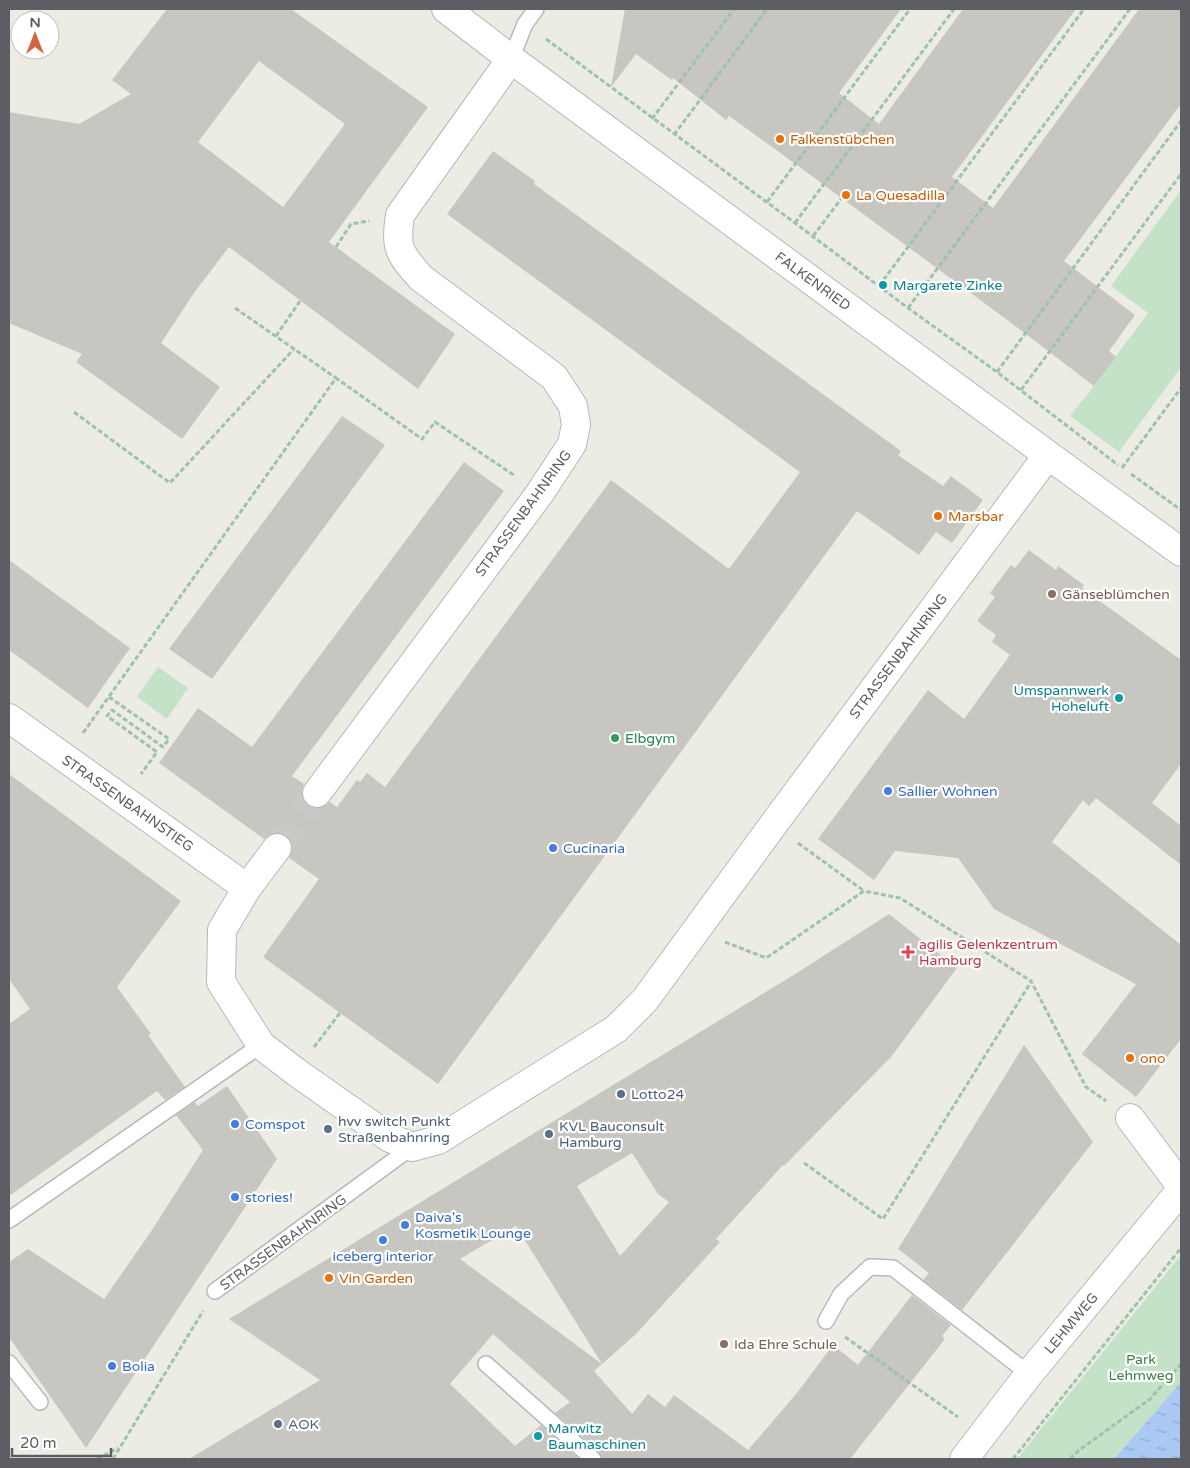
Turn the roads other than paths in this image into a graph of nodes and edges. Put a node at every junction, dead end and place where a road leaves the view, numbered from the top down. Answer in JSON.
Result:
{"nodes":[{"id":1,"x":446,"y":9,"type":"edge"},
{"id":2,"x":536,"y":9,"type":"edge"},
{"id":3,"x":511,"y":59,"type":"junction"},
{"id":4,"x":1048,"y":455,"type":"junction"},
{"id":5,"x":1181,"y":552,"type":"edge"},
{"id":6,"x":9,"y":718,"type":"edge"},
{"id":7,"x":317,"y":793,"type":"tunnel mouth"},
{"id":8,"x":277,"y":848,"type":"tunnel mouth"},
{"id":9,"x":247,"y":888,"type":"junction"},
{"id":10,"x":261,"y":1045,"type":"junction"},
{"id":11,"x":1130,"y":1118,"type":"dead end"},
{"id":12,"x":412,"y":1147,"type":"junction"},
{"id":13,"x":1181,"y":1186,"type":"edge"},
{"id":14,"x":1181,"y":1190,"type":"edge"},
{"id":15,"x":9,"y":1220,"type":"edge"},
{"id":16,"x":216,"y":1291,"type":"road end"},
{"id":17,"x":826,"y":1321,"type":"road end"},
{"id":18,"x":9,"y":1363,"type":"edge"},
{"id":19,"x":486,"y":1364,"type":"dead end"},
{"id":20,"x":1028,"y":1374,"type":"junction"},
{"id":21,"x":40,"y":1402,"type":"dead end"},
{"id":22,"x":592,"y":1459,"type":"edge"},
{"id":23,"x":964,"y":1459,"type":"edge"}],
"edges":[{"from":1,"to":3,"type":"street","name":"FALKENRIED"},
{"from":2,"to":3,"type":"lane"},
{"from":3,"to":4,"type":"street","name":"FALKENRIED"},
{"from":3,"to":7,"type":"street","name":"STRASSENBAHNRING"},
{"from":4,"to":5,"type":"street","name":"FALKENRIED"},
{"from":4,"to":12,"type":"street","name":"STRASSENBAHNRING"},
{"from":6,"to":9,"type":"street","name":"STRASSENBAHNSTIEG"},
{"from":8,"to":9,"type":"street"},
{"from":9,"to":10,"type":"street"},
{"from":10,"to":12,"type":"street"},
{"from":10,"to":15,"type":"lane"},
{"from":11,"to":13,"type":"street"},
{"from":12,"to":16,"type":"lane","name":"STRASSENBAHNRING"},
{"from":14,"to":20,"type":"street","name":"LEHMWEG"},
{"from":17,"to":20,"type":"lane"},
{"from":18,"to":21,"type":"lane"},
{"from":19,"to":22,"type":"lane"},
{"from":20,"to":23,"type":"street","name":"LEHMWEG"}]}
